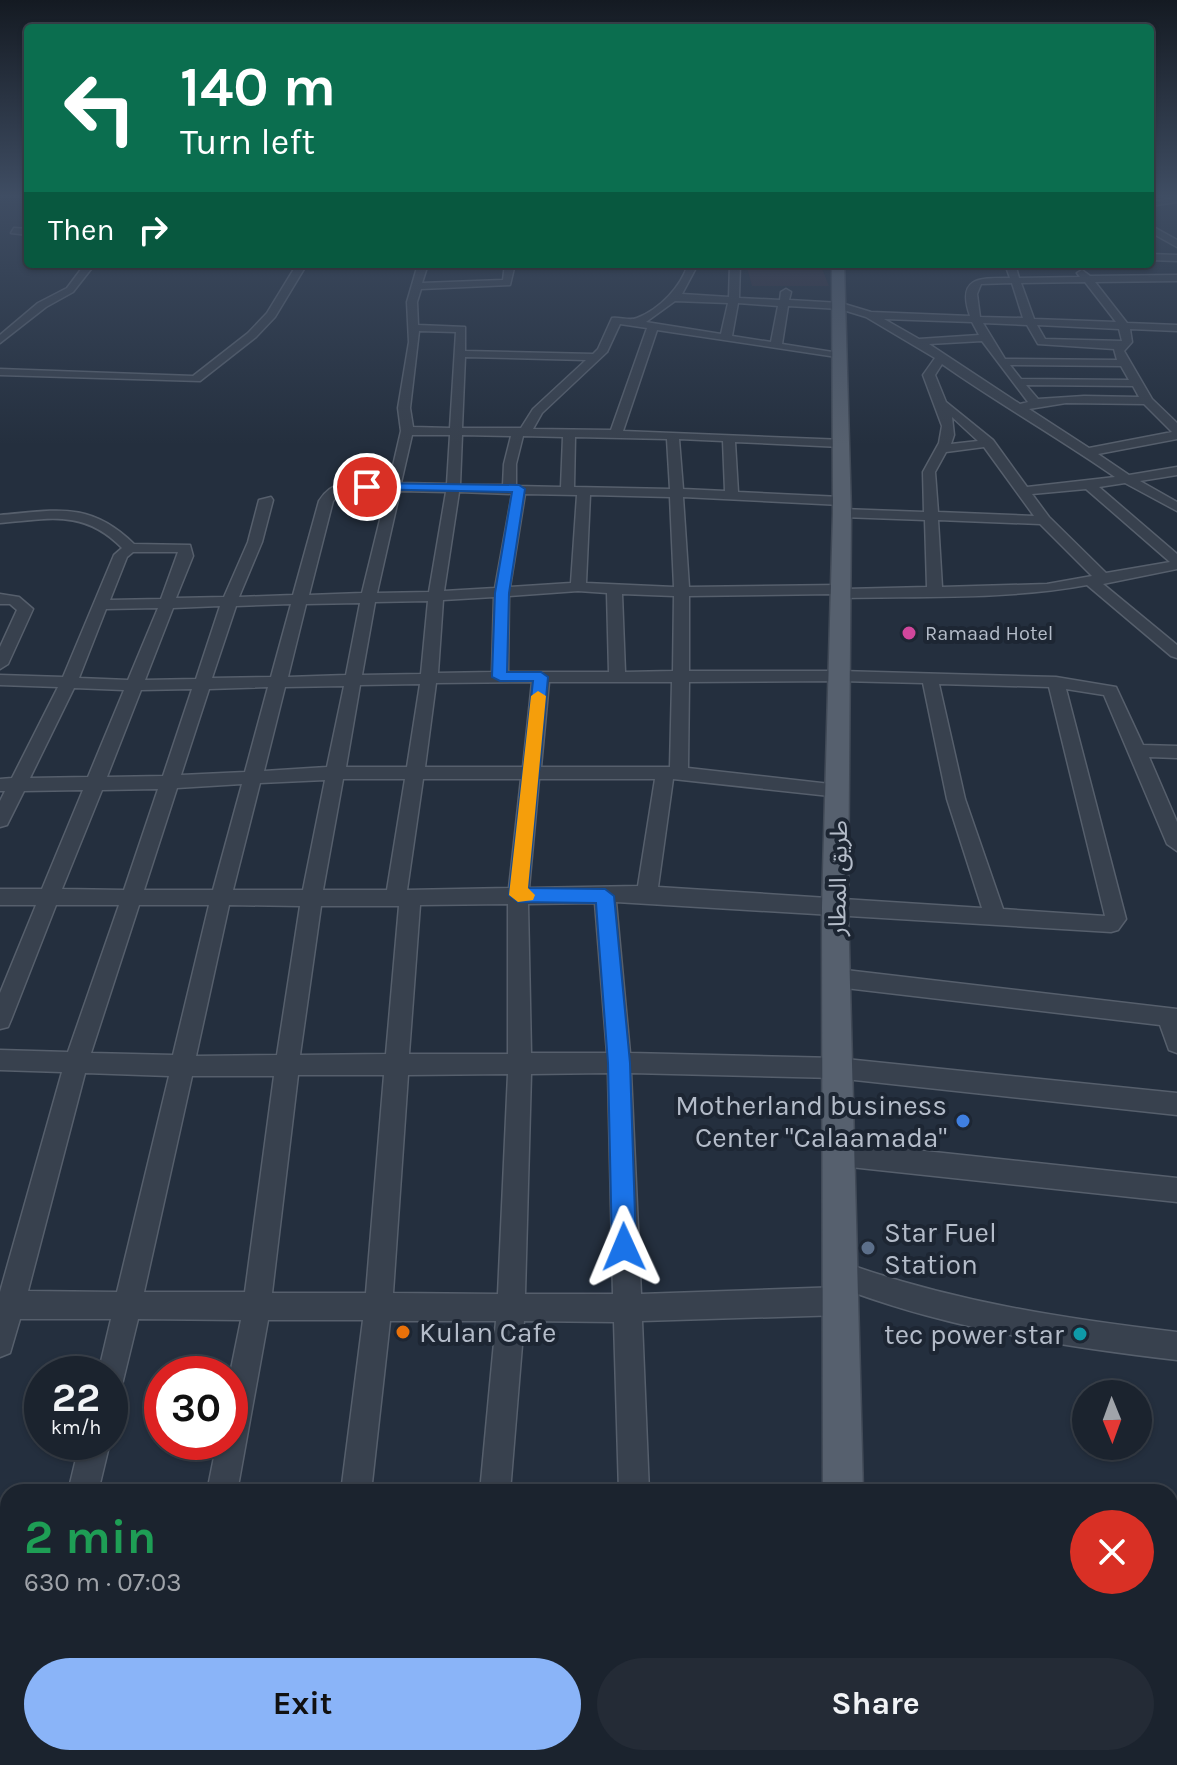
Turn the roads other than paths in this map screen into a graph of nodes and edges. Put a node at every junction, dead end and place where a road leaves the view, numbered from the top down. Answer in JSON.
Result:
{"nodes":[{"id":1,"x":77,"y":280,"type":"edge"},
{"id":2,"x":292,"y":280,"type":"edge"},
{"id":3,"x":419,"y":280,"type":"edge"},
{"id":4,"x":507,"y":280,"type":"edge"},
{"id":5,"x":686,"y":280,"type":"edge"},
{"id":6,"x":735,"y":280,"type":"edge"},
{"id":7,"x":839,"y":280,"type":"edge"},
{"id":8,"x":986,"y":280,"type":"edge"},
{"id":9,"x":1016,"y":280,"type":"edge"},
{"id":10,"x":1088,"y":280,"type":"edge"},
{"id":11,"x":417,"y":286,"type":"junction"},
{"id":12,"x":675,"y":297,"type":"junction"},
{"id":13,"x":785,"y":297,"type":"junction"},
{"id":14,"x":734,"y":300,"type":"junction"},
{"id":15,"x":841,"y":306,"type":"junction"},
{"id":16,"x":870,"y":315,"type":"junction"},
{"id":17,"x":975,"y":317,"type":"junction"},
{"id":18,"x":1029,"y":320,"type":"junction"},
{"id":19,"x":638,"y":322,"type":"junction"},
{"id":20,"x":1122,"y":324,"type":"junction"},
{"id":21,"x":653,"y":325,"type":"junction"},
{"id":22,"x":415,"y":328,"type":"junction"},
{"id":23,"x":1177,"y":328,"type":"edge"},
{"id":24,"x":726,"y":337,"type":"junction"},
{"id":25,"x":985,"y":338,"type":"junction"},
{"id":26,"x":0,"y":340,"type":"edge"},
{"id":27,"x":916,"y":342,"type":"junction"},
{"id":28,"x":776,"y":345,"type":"junction"},
{"id":29,"x":1122,"y":346,"type":"junction"},
{"id":30,"x":458,"y":354,"type":"junction"},
{"id":31,"x":839,"y":356,"type":"junction"},
{"id":32,"x":595,"y":357,"type":"junction"},
{"id":33,"x":941,"y":358,"type":"junction"},
{"id":34,"x":1003,"y":362,"type":"junction"},
{"id":35,"x":1124,"y":363,"type":"junction"},
{"id":36,"x":0,"y":372,"type":"edge"},
{"id":37,"x":1018,"y":382,"type":"junction"},
{"id":38,"x":1136,"y":383,"type":"junction"},
{"id":39,"x":1147,"y":401,"type":"junction"},
{"id":40,"x":1034,"y":402,"type":"junction"},
{"id":41,"x":942,"y":404,"type":"junction"},
{"id":42,"x":1022,"y":408,"type":"junction"},
{"id":43,"x":458,"y":429,"type":"junction"},
{"id":44,"x":407,"y":431,"type":"junction"},
{"id":45,"x":522,"y":431,"type":"junction"},
{"id":46,"x":1177,"y":432,"type":"edge"},
{"id":47,"x":569,"y":433,"type":"junction"},
{"id":48,"x":616,"y":434,"type":"junction"},
{"id":49,"x":673,"y":435,"type":"junction"},
{"id":50,"x":729,"y":438,"type":"junction"},
{"id":51,"x":841,"y":443,"type":"junction"},
{"id":52,"x":989,"y":443,"type":"junction"},
{"id":53,"x":941,"y":449,"type":"junction"},
{"id":54,"x":1086,"y":452,"type":"junction"},
{"id":55,"x":1177,"y":471,"type":"edge"},
{"id":56,"x":1127,"y":479,"type":"junction"},
{"id":57,"x":1089,"y":485,"type":"junction"},
{"id":58,"x":391,"y":487,"type":"junction"},
{"id":59,"x":453,"y":487,"type":"junction"},
{"id":60,"x":514,"y":489,"type":"junction"},
{"id":61,"x":567,"y":491,"type":"junction"},
{"id":62,"x":584,"y":491,"type":"junction"},
{"id":63,"x":1023,"y":491,"type":"junction"},
{"id":64,"x":675,"y":493,"type":"junction"},
{"id":65,"x":732,"y":496,"type":"junction"},
{"id":66,"x":266,"y":500,"type":"dead end"},
{"id":67,"x":841,"y":507,"type":"junction"},
{"id":68,"x":1177,"y":507,"type":"edge"},
{"id":69,"x":931,"y":517,"type":"junction"},
{"id":70,"x":0,"y":519,"type":"edge"},
{"id":71,"x":1044,"y":520,"type":"junction"},
{"id":72,"x":130,"y":548,"type":"junction"},
{"id":73,"x":1177,"y":563,"type":"edge"},
{"id":74,"x":1098,"y":581,"type":"junction"},
{"id":75,"x":578,"y":587,"type":"junction"},
{"id":76,"x":614,"y":589,"type":"junction"},
{"id":77,"x":682,"y":592,"type":"junction"},
{"id":78,"x":839,"y":592,"type":"junction"},
{"id":79,"x":935,"y":592,"type":"junction"},
{"id":80,"x":502,"y":593,"type":"junction"},
{"id":81,"x":369,"y":596,"type":"junction"},
{"id":82,"x":436,"y":596,"type":"junction"},
{"id":83,"x":0,"y":599,"type":"edge"},
{"id":84,"x":230,"y":600,"type":"junction"},
{"id":85,"x":300,"y":600,"type":"junction"},
{"id":86,"x":165,"y":602,"type":"junction"},
{"id":87,"x":103,"y":605,"type":"junction"},
{"id":88,"x":1177,"y":653,"type":"edge"},
{"id":89,"x":0,"y":664,"type":"edge"},
{"id":90,"x":840,"y":676,"type":"junction"},
{"id":91,"x":500,"y":677,"type":"junction"},
{"id":92,"x":541,"y":677,"type":"junction"},
{"id":93,"x":617,"y":677,"type":"junction"},
{"id":94,"x":682,"y":677,"type":"junction"},
{"id":95,"x":429,"y":678,"type":"junction"},
{"id":96,"x":353,"y":679,"type":"junction"},
{"id":97,"x":930,"y":679,"type":"junction"},
{"id":98,"x":0,"y":680,"type":"edge"},
{"id":99,"x":1056,"y":682,"type":"junction"},
{"id":100,"x":203,"y":683,"type":"junction"},
{"id":101,"x":278,"y":683,"type":"junction"},
{"id":102,"x":68,"y":684,"type":"junction"},
{"id":103,"x":135,"y":685,"type":"junction"},
{"id":104,"x":1138,"y":751,"type":"junction"},
{"id":105,"x":1177,"y":752,"type":"edge"},
{"id":106,"x":335,"y":773,"type":"junction"},
{"id":107,"x":529,"y":773,"type":"junction"},
{"id":108,"x":672,"y":773,"type":"junction"},
{"id":109,"x":412,"y":774,"type":"junction"},
{"id":110,"x":252,"y":777,"type":"junction"},
{"id":111,"x":172,"y":782,"type":"junction"},
{"id":112,"x":97,"y":784,"type":"junction"},
{"id":113,"x":9,"y":785,"type":"edge"},
{"id":114,"x":839,"y":791,"type":"junction"},
{"id":115,"x":1168,"y":801,"type":"edge"},
{"id":116,"x":0,"y":820,"type":"edge"},
{"id":117,"x":1177,"y":844,"type":"edge"},
{"id":118,"x":647,"y":894,"type":"junction"},
{"id":119,"x":518,"y":895,"type":"junction"},
{"id":120,"x":312,"y":896,"type":"junction"},
{"id":121,"x":605,"y":896,"type":"junction"},
{"id":122,"x":0,"y":897,"type":"edge"},
{"id":123,"x":221,"y":897,"type":"junction"},
{"id":124,"x":403,"y":897,"type":"junction"},
{"id":125,"x":51,"y":898,"type":"junction"},
{"id":126,"x":131,"y":898,"type":"junction"},
{"id":127,"x":835,"y":907,"type":"junction"},
{"id":128,"x":995,"y":917,"type":"junction"},
{"id":129,"x":837,"y":978,"type":"junction"},
{"id":130,"x":1173,"y":1018,"type":"edge"},
{"id":131,"x":0,"y":1020,"type":"edge"},
{"id":132,"x":1177,"y":1043,"type":"edge"},
{"id":133,"x":0,"y":1060,"type":"edge"},
{"id":134,"x":77,"y":1061,"type":"junction"},
{"id":135,"x":619,"y":1063,"type":"junction"},
{"id":136,"x":520,"y":1065,"type":"junction"},
{"id":137,"x":185,"y":1066,"type":"junction"},
{"id":138,"x":287,"y":1066,"type":"junction"},
{"id":139,"x":394,"y":1066,"type":"junction"},
{"id":140,"x":836,"y":1068,"type":"junction"},
{"id":141,"x":1177,"y":1104,"type":"edge"},
{"id":142,"x":841,"y":1154,"type":"junction"},
{"id":143,"x":1177,"y":1190,"type":"edge"},
{"id":144,"x":842,"y":1288,"type":"junction"},
{"id":145,"x":6,"y":1305,"type":"edge"},
{"id":146,"x":129,"y":1305,"type":"junction"},
{"id":147,"x":257,"y":1306,"type":"junction"},
{"id":148,"x":378,"y":1307,"type":"junction"},
{"id":149,"x":511,"y":1308,"type":"junction"},
{"id":150,"x":626,"y":1308,"type":"junction"},
{"id":151,"x":0,"y":1343,"type":"edge"},
{"id":152,"x":1177,"y":1346,"type":"edge"},
{"id":153,"x":117,"y":1356,"type":"edge"},
{"id":154,"x":91,"y":1460,"type":"edge"},
{"id":155,"x":85,"y":1484,"type":"edge"},
{"id":156,"x":224,"y":1484,"type":"edge"},
{"id":157,"x":357,"y":1484,"type":"edge"},
{"id":158,"x":496,"y":1484,"type":"edge"},
{"id":159,"x":634,"y":1484,"type":"edge"},
{"id":160,"x":843,"y":1484,"type":"edge"}],
"edges":[{"from":1,"to":26,"type":"street"},
{"from":2,"to":36,"type":"street"},
{"from":3,"to":11,"type":"street"},
{"from":4,"to":11,"type":"street"},
{"from":5,"to":12,"type":"street"},
{"from":6,"to":14,"type":"street"},
{"from":7,"to":15,"type":"main road","name":"طريق المطار"},
{"from":8,"to":17,"type":"street"},
{"from":9,"to":18,"type":"street"},
{"from":10,"to":20,"type":"street"},
{"from":11,"to":22,"type":"street"},
{"from":12,"to":14,"type":"street"},
{"from":12,"to":19,"type":"street"},
{"from":13,"to":14,"type":"street"},
{"from":13,"to":15,"type":"street"},
{"from":13,"to":28,"type":"street"},
{"from":14,"to":24,"type":"street"},
{"from":15,"to":16,"type":"street"},
{"from":15,"to":31,"type":"main road","name":"طريق المطار"},
{"from":16,"to":17,"type":"street"},
{"from":16,"to":27,"type":"street"},
{"from":17,"to":18,"type":"street"},
{"from":17,"to":25,"type":"street"},
{"from":18,"to":20,"type":"street"},
{"from":18,"to":29,"type":"street"},
{"from":19,"to":21,"type":"street"},
{"from":19,"to":32,"type":"street"},
{"from":20,"to":23,"type":"street"},
{"from":20,"to":29,"type":"street"},
{"from":21,"to":24,"type":"street"},
{"from":21,"to":48,"type":"street"},
{"from":22,"to":30,"type":"street"},
{"from":22,"to":44,"type":"street"},
{"from":24,"to":28,"type":"street"},
{"from":25,"to":27,"type":"street"},
{"from":25,"to":34,"type":"street"},
{"from":27,"to":33,"type":"street"},
{"from":28,"to":31,"type":"street"},
{"from":29,"to":35,"type":"street"},
{"from":30,"to":32,"type":"street"},
{"from":30,"to":43,"type":"street"},
{"from":31,"to":51,"type":"main road","name":"طريق المطار"},
{"from":32,"to":45,"type":"street"},
{"from":33,"to":41,"type":"street"},
{"from":33,"to":42,"type":"street"},
{"from":34,"to":35,"type":"street"},
{"from":34,"to":37,"type":"street"},
{"from":35,"to":38,"type":"street"},
{"from":37,"to":38,"type":"street"},
{"from":37,"to":40,"type":"street"},
{"from":38,"to":39,"type":"street"},
{"from":39,"to":40,"type":"street"},
{"from":39,"to":46,"type":"street"},
{"from":40,"to":42,"type":"street"},
{"from":41,"to":52,"type":"street"},
{"from":41,"to":53,"type":"street"},
{"from":42,"to":54,"type":"street"},
{"from":43,"to":44,"type":"street"},
{"from":43,"to":45,"type":"street"},
{"from":43,"to":59,"type":"street"},
{"from":44,"to":58,"type":"street"},
{"from":45,"to":47,"type":"street"},
{"from":45,"to":60,"type":"street"},
{"from":46,"to":54,"type":"street"},
{"from":47,"to":48,"type":"street"},
{"from":47,"to":61,"type":"street"},
{"from":48,"to":49,"type":"street"},
{"from":49,"to":50,"type":"street"},
{"from":49,"to":64,"type":"street"},
{"from":50,"to":51,"type":"street"},
{"from":50,"to":65,"type":"street"},
{"from":51,"to":67,"type":"main road","name":"طريق المطار"},
{"from":52,"to":53,"type":"street"},
{"from":52,"to":63,"type":"street"},
{"from":53,"to":69,"type":"street"},
{"from":54,"to":56,"type":"street"},
{"from":55,"to":56,"type":"street"},
{"from":56,"to":57,"type":"street"},
{"from":56,"to":68,"type":"street"},
{"from":57,"to":63,"type":"street"},
{"from":57,"to":73,"type":"street"},
{"from":58,"to":59,"type":"street"},
{"from":58,"to":81,"type":"street"},
{"from":58,"to":85,"type":"street"},
{"from":59,"to":60,"type":"street"},
{"from":59,"to":82,"type":"street"},
{"from":60,"to":61,"type":"street"},
{"from":60,"to":80,"type":"street"},
{"from":61,"to":62,"type":"street"},
{"from":62,"to":64,"type":"street"},
{"from":62,"to":75,"type":"street"},
{"from":63,"to":71,"type":"street"},
{"from":64,"to":65,"type":"street"},
{"from":64,"to":77,"type":"street"},
{"from":65,"to":67,"type":"street"},
{"from":66,"to":84,"type":"street"},
{"from":67,"to":69,"type":"street"},
{"from":67,"to":78,"type":"main road","name":"طريق المطار"},
{"from":69,"to":71,"type":"street"},
{"from":69,"to":79,"type":"street"},
{"from":70,"to":72,"type":"street"},
{"from":71,"to":74,"type":"street"},
{"from":72,"to":86,"type":"street"},
{"from":72,"to":87,"type":"street"},
{"from":73,"to":74,"type":"street"},
{"from":74,"to":79,"type":"street"},
{"from":74,"to":88,"type":"street"},
{"from":75,"to":76,"type":"street"},
{"from":75,"to":80,"type":"street"},
{"from":76,"to":77,"type":"street"},
{"from":76,"to":93,"type":"street"},
{"from":77,"to":78,"type":"street"},
{"from":77,"to":94,"type":"street"},
{"from":78,"to":79,"type":"street"},
{"from":78,"to":90,"type":"main road","name":"طريق المطار"},
{"from":80,"to":82,"type":"street"},
{"from":80,"to":91,"type":"street"},
{"from":81,"to":82,"type":"street"},
{"from":81,"to":85,"type":"street"},
{"from":81,"to":96,"type":"street"},
{"from":82,"to":95,"type":"street"},
{"from":83,"to":89,"type":"street"},
{"from":84,"to":85,"type":"street"},
{"from":84,"to":86,"type":"street"},
{"from":84,"to":100,"type":"street"},
{"from":85,"to":101,"type":"street"},
{"from":86,"to":87,"type":"street"},
{"from":86,"to":103,"type":"street"},
{"from":87,"to":102,"type":"street"},
{"from":90,"to":94,"type":"street"},
{"from":90,"to":97,"type":"street"},
{"from":90,"to":114,"type":"main road","name":"طريق المطار"},
{"from":91,"to":92,"type":"street"},
{"from":91,"to":95,"type":"street"},
{"from":92,"to":93,"type":"street"},
{"from":92,"to":107,"type":"street"},
{"from":93,"to":94,"type":"street"},
{"from":94,"to":108,"type":"street"},
{"from":95,"to":96,"type":"street"},
{"from":95,"to":109,"type":"street"},
{"from":96,"to":101,"type":"street"},
{"from":96,"to":106,"type":"street"},
{"from":97,"to":99,"type":"street"},
{"from":97,"to":128,"type":"street"},
{"from":98,"to":102,"type":"street"},
{"from":99,"to":104,"type":"street"},
{"from":99,"to":128,"type":"street"},
{"from":100,"to":101,"type":"street"},
{"from":100,"to":103,"type":"street"},
{"from":100,"to":111,"type":"street"},
{"from":101,"to":110,"type":"street"},
{"from":102,"to":103,"type":"street"},
{"from":102,"to":113,"type":"street"},
{"from":103,"to":112,"type":"street"},
{"from":104,"to":105,"type":"street"},
{"from":104,"to":115,"type":"street"},
{"from":106,"to":109,"type":"street"},
{"from":106,"to":110,"type":"street"},
{"from":106,"to":120,"type":"street"},
{"from":107,"to":108,"type":"street"},
{"from":107,"to":109,"type":"street"},
{"from":107,"to":119,"type":"street"},
{"from":108,"to":114,"type":"street"},
{"from":108,"to":118,"type":"street"},
{"from":109,"to":124,"type":"street"},
{"from":110,"to":111,"type":"street"},
{"from":110,"to":123,"type":"street"},
{"from":111,"to":112,"type":"street"},
{"from":111,"to":126,"type":"street"},
{"from":112,"to":113,"type":"street"},
{"from":112,"to":125,"type":"street"},
{"from":113,"to":116,"type":"street"},
{"from":114,"to":127,"type":"main road","name":"طريق المطار"},
{"from":115,"to":117,"type":"street"},
{"from":118,"to":121,"type":"street"},
{"from":118,"to":127,"type":"street"},
{"from":119,"to":121,"type":"street"},
{"from":119,"to":124,"type":"street"},
{"from":119,"to":136,"type":"street"},
{"from":120,"to":123,"type":"street"},
{"from":120,"to":124,"type":"street"},
{"from":120,"to":138,"type":"street"},
{"from":121,"to":135,"type":"street"},
{"from":122,"to":125,"type":"street"},
{"from":123,"to":126,"type":"street"},
{"from":123,"to":137,"type":"street"},
{"from":124,"to":139,"type":"street"},
{"from":125,"to":126,"type":"street"},
{"from":125,"to":131,"type":"street"},
{"from":126,"to":134,"type":"street"},
{"from":127,"to":128,"type":"street"},
{"from":127,"to":129,"type":"main road","name":"طريق المطار"},
{"from":129,"to":130,"type":"street"},
{"from":129,"to":140,"type":"main road","name":"طريق المطار"},
{"from":130,"to":132,"type":"street"},
{"from":133,"to":134,"type":"street"},
{"from":134,"to":137,"type":"street"},
{"from":134,"to":145,"type":"street"},
{"from":135,"to":136,"type":"street"},
{"from":135,"to":140,"type":"street"},
{"from":135,"to":150,"type":"street"},
{"from":136,"to":139,"type":"street"},
{"from":136,"to":149,"type":"street"},
{"from":137,"to":138,"type":"street"},
{"from":137,"to":146,"type":"street"},
{"from":138,"to":139,"type":"street"},
{"from":138,"to":147,"type":"street"},
{"from":139,"to":148,"type":"street"},
{"from":140,"to":141,"type":"street"},
{"from":140,"to":142,"type":"main road","name":"طريق المطار"},
{"from":142,"to":143,"type":"street"},
{"from":142,"to":144,"type":"main road","name":"طريق المطار"},
{"from":144,"to":150,"type":"street"},
{"from":144,"to":152,"type":"street"},
{"from":144,"to":160,"type":"main road","name":"طريق المطار"},
{"from":145,"to":146,"type":"street"},
{"from":145,"to":151,"type":"street"},
{"from":146,"to":147,"type":"street"},
{"from":146,"to":153,"type":"street"},
{"from":147,"to":148,"type":"street"},
{"from":147,"to":156,"type":"street"},
{"from":148,"to":149,"type":"street"},
{"from":148,"to":157,"type":"street"},
{"from":149,"to":150,"type":"street"},
{"from":149,"to":158,"type":"street"},
{"from":150,"to":159,"type":"street"},
{"from":154,"to":155,"type":"street"}]}
